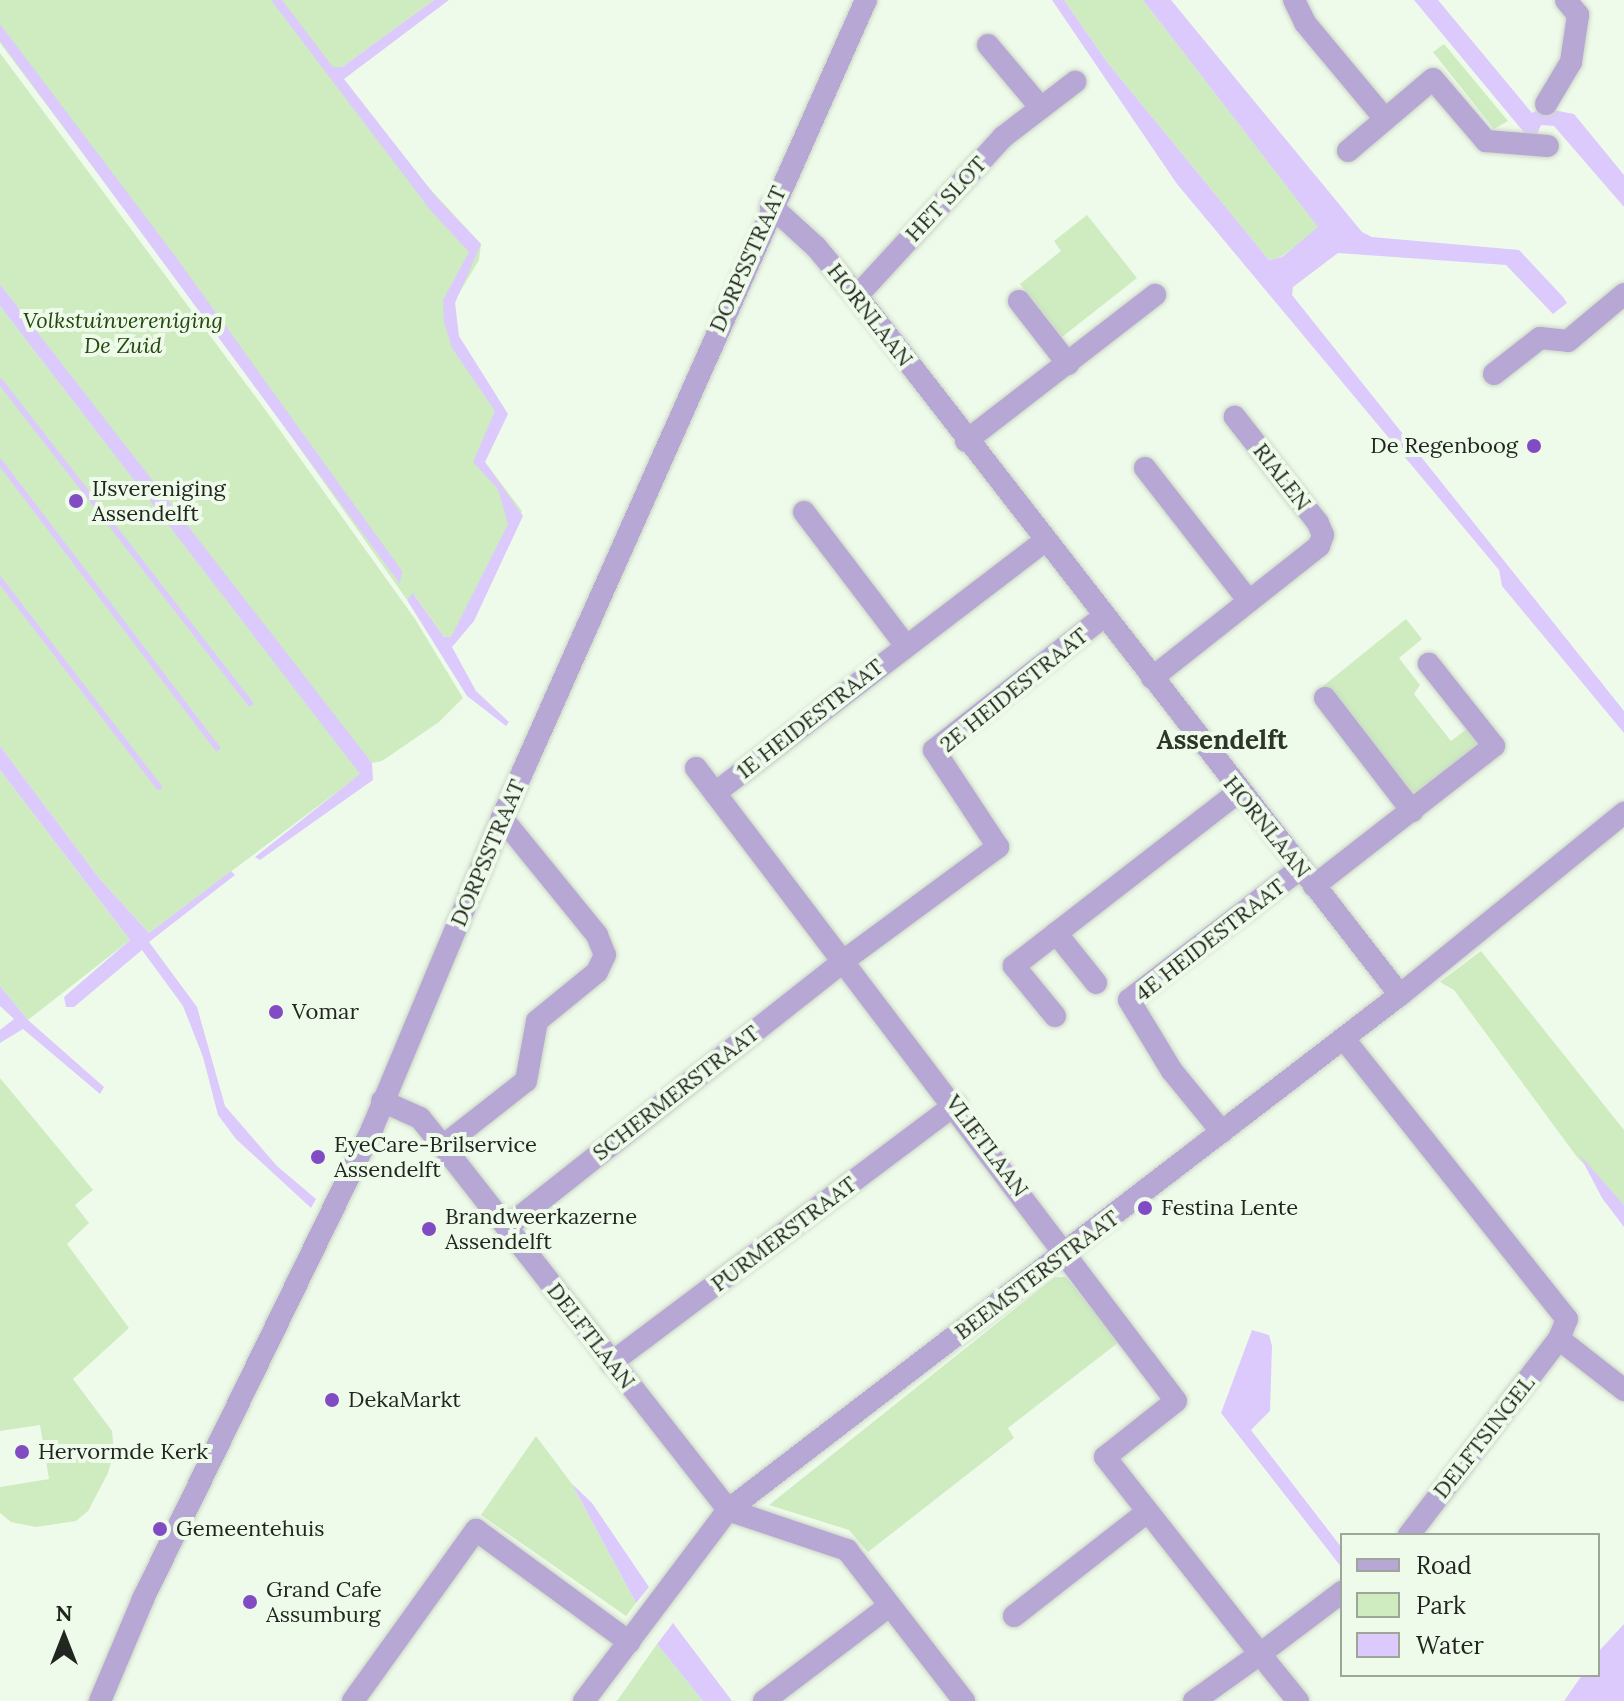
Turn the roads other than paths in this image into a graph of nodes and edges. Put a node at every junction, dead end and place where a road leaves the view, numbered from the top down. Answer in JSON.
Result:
{"nodes":[{"id":1,"x":866,"y":0,"type":"edge"},
{"id":2,"x":1294,"y":0,"type":"edge"},
{"id":3,"x":1569,"y":1,"type":"edge"},
{"id":4,"x":988,"y":45,"type":"dead end"},
{"id":5,"x":1075,"y":82,"type":"dead end"},
{"id":6,"x":1546,"y":104,"type":"dead end"},
{"id":7,"x":1041,"y":108,"type":"junction"},
{"id":8,"x":1385,"y":119,"type":"junction"},
{"id":9,"x":1548,"y":146,"type":"dead end"},
{"id":10,"x":1348,"y":151,"type":"dead end"},
{"id":11,"x":771,"y":206,"type":"junction"},
{"id":12,"x":1624,"y":294,"type":"edge"},
{"id":13,"x":1155,"y":295,"type":"dead end"},
{"id":14,"x":857,"y":296,"type":"junction"},
{"id":15,"x":1019,"y":301,"type":"dead end"},
{"id":16,"x":1068,"y":364,"type":"junction"},
{"id":17,"x":1494,"y":374,"type":"dead end"},
{"id":18,"x":1235,"y":417,"type":"dead end"},
{"id":19,"x":966,"y":441,"type":"junction"},
{"id":20,"x":1145,"y":468,"type":"dead end"},
{"id":21,"x":804,"y":512,"type":"dead end"},
{"id":22,"x":1043,"y":542,"type":"junction"},
{"id":23,"x":1249,"y":601,"type":"junction"},
{"id":24,"x":1102,"y":618,"type":"junction"},
{"id":25,"x":906,"y":646,"type":"junction"},
{"id":26,"x":1429,"y":664,"type":"dead end"},
{"id":27,"x":1152,"y":678,"type":"junction"},
{"id":28,"x":1325,"y":698,"type":"dead end"},
{"id":29,"x":696,"y":768,"type":"dead end"},
{"id":30,"x":1238,"y":792,"type":"junction"},
{"id":31,"x":715,"y":793,"type":"junction"},
{"id":32,"x":1412,"y":811,"type":"junction"},
{"id":33,"x":1624,"y":813,"type":"edge"},
{"id":34,"x":502,"y":818,"type":"junction"},
{"id":35,"x":1301,"y":868,"type":"junction"},
{"id":36,"x":1314,"y":886,"type":"junction"},
{"id":37,"x":1056,"y":933,"type":"junction"},
{"id":38,"x":846,"y":959,"type":"junction"},
{"id":39,"x":1096,"y":983,"type":"dead end"},
{"id":40,"x":1400,"y":995,"type":"junction"},
{"id":41,"x":1055,"y":1016,"type":"dead end"},
{"id":42,"x":1344,"y":1039,"type":"junction"},
{"id":43,"x":382,"y":1101,"type":"junction"},
{"id":44,"x":956,"y":1104,"type":"junction"},
{"id":45,"x":1222,"y":1132,"type":"junction"},
{"id":46,"x":443,"y":1146,"type":"junction"},
{"id":47,"x":507,"y":1227,"type":"junction"},
{"id":48,"x":1067,"y":1252,"type":"junction"},
{"id":49,"x":1559,"y":1339,"type":"junction"},
{"id":50,"x":611,"y":1363,"type":"junction"},
{"id":51,"x":1624,"y":1390,"type":"edge"},
{"id":52,"x":728,"y":1510,"type":"junction"},
{"id":53,"x":1147,"y":1512,"type":"junction"},
{"id":54,"x":1411,"y":1533,"type":"edge"},
{"id":55,"x":1340,"y":1594,"type":"edge"},
{"id":56,"x":888,"y":1607,"type":"junction"},
{"id":57,"x":1014,"y":1616,"type":"dead end"},
{"id":58,"x":629,"y":1642,"type":"junction"},
{"id":59,"x":1260,"y":1654,"type":"junction"},
{"id":60,"x":100,"y":1701,"type":"edge"},
{"id":61,"x":353,"y":1701,"type":"edge"},
{"id":62,"x":584,"y":1701,"type":"edge"},
{"id":63,"x":764,"y":1701,"type":"edge"},
{"id":64,"x":964,"y":1701,"type":"edge"},
{"id":65,"x":1194,"y":1701,"type":"edge"},
{"id":66,"x":1298,"y":1701,"type":"edge"}],
"edges":[{"from":1,"to":11,"type":"street","name":"DORPSSTRAAT"},
{"from":2,"to":8,"type":"street"},
{"from":3,"to":6,"type":"street"},
{"from":4,"to":7,"type":"street"},
{"from":5,"to":7,"type":"street","name":"HET SLOT"},
{"from":7,"to":14,"type":"street","name":"HET SLOT"},
{"from":8,"to":9,"type":"street"},
{"from":8,"to":10,"type":"street"},
{"from":11,"to":14,"type":"street","name":"HORNLAAN"},
{"from":11,"to":34,"type":"street","name":"DORPSSTRAAT"},
{"from":12,"to":17,"type":"street"},
{"from":13,"to":16,"type":"street"},
{"from":14,"to":19,"type":"street","name":"HORNLAAN"},
{"from":15,"to":16,"type":"street"},
{"from":16,"to":19,"type":"street"},
{"from":18,"to":23,"type":"street","name":"RIALEN"},
{"from":19,"to":22,"type":"street","name":"HORNLAAN"},
{"from":20,"to":23,"type":"street"},
{"from":21,"to":25,"type":"street","name":"1E HEIDESTRAAT"},
{"from":22,"to":24,"type":"street","name":"HORNLAAN"},
{"from":22,"to":25,"type":"street","name":"1E HEIDESTRAAT"},
{"from":23,"to":27,"type":"street","name":"RIALEN"},
{"from":24,"to":27,"type":"street","name":"HORNLAAN"},
{"from":24,"to":38,"type":"street","name":"2E HEIDESTRAAT"},
{"from":25,"to":31,"type":"street","name":"1E HEIDESTRAAT"},
{"from":26,"to":32,"type":"street"},
{"from":27,"to":30,"type":"street","name":"HORNLAAN"},
{"from":28,"to":32,"type":"street"},
{"from":29,"to":31,"type":"street","name":"VLIETLAAN"},
{"from":30,"to":35,"type":"street","name":"HORNLAAN"},
{"from":30,"to":37,"type":"street"},
{"from":31,"to":38,"type":"street","name":"VLIETLAAN"},
{"from":32,"to":36,"type":"street"},
{"from":33,"to":40,"type":"street"},
{"from":34,"to":43,"type":"street","name":"DORPSSTRAAT"},
{"from":34,"to":46,"type":"street"},
{"from":35,"to":36,"type":"street","name":"HORNLAAN"},
{"from":35,"to":45,"type":"street","name":"4E HEIDESTRAAT"},
{"from":36,"to":40,"type":"street","name":"HORNLAAN"},
{"from":37,"to":39,"type":"street"},
{"from":37,"to":41,"type":"street"},
{"from":38,"to":44,"type":"street","name":"VLIETLAAN"},
{"from":38,"to":47,"type":"street","name":"SCHERMERSTRAAT"},
{"from":40,"to":42,"type":"street"},
{"from":42,"to":45,"type":"street","name":"BEEMSTERSTRAAT"},
{"from":42,"to":49,"type":"street"},
{"from":43,"to":46,"type":"street","name":"DELFTLAAN"},
{"from":43,"to":60,"type":"street","name":"DORPSSTRAAT"},
{"from":44,"to":48,"type":"street","name":"VLIETLAAN"},
{"from":44,"to":50,"type":"street","name":"PURMERSTRAAT"},
{"from":45,"to":48,"type":"street","name":"BEEMSTERSTRAAT"},
{"from":46,"to":47,"type":"street","name":"DELFTLAAN"},
{"from":47,"to":50,"type":"street","name":"DELFTLAAN"},
{"from":48,"to":52,"type":"street","name":"BEEMSTERSTRAAT"},
{"from":48,"to":53,"type":"street","name":"VLIETLAAN"},
{"from":49,"to":51,"type":"street"},
{"from":49,"to":54,"type":"street","name":"DELFTSINGEL"},
{"from":50,"to":52,"type":"street","name":"DELFTLAAN"},
{"from":52,"to":56,"type":"street"},
{"from":52,"to":58,"type":"street"},
{"from":53,"to":57,"type":"street"},
{"from":53,"to":59,"type":"street","name":"VLIETLAAN"},
{"from":55,"to":59,"type":"street"},
{"from":56,"to":63,"type":"street"},
{"from":56,"to":64,"type":"street"},
{"from":58,"to":61,"type":"street"},
{"from":58,"to":62,"type":"street"},
{"from":59,"to":65,"type":"street"},
{"from":59,"to":66,"type":"street"}]}
